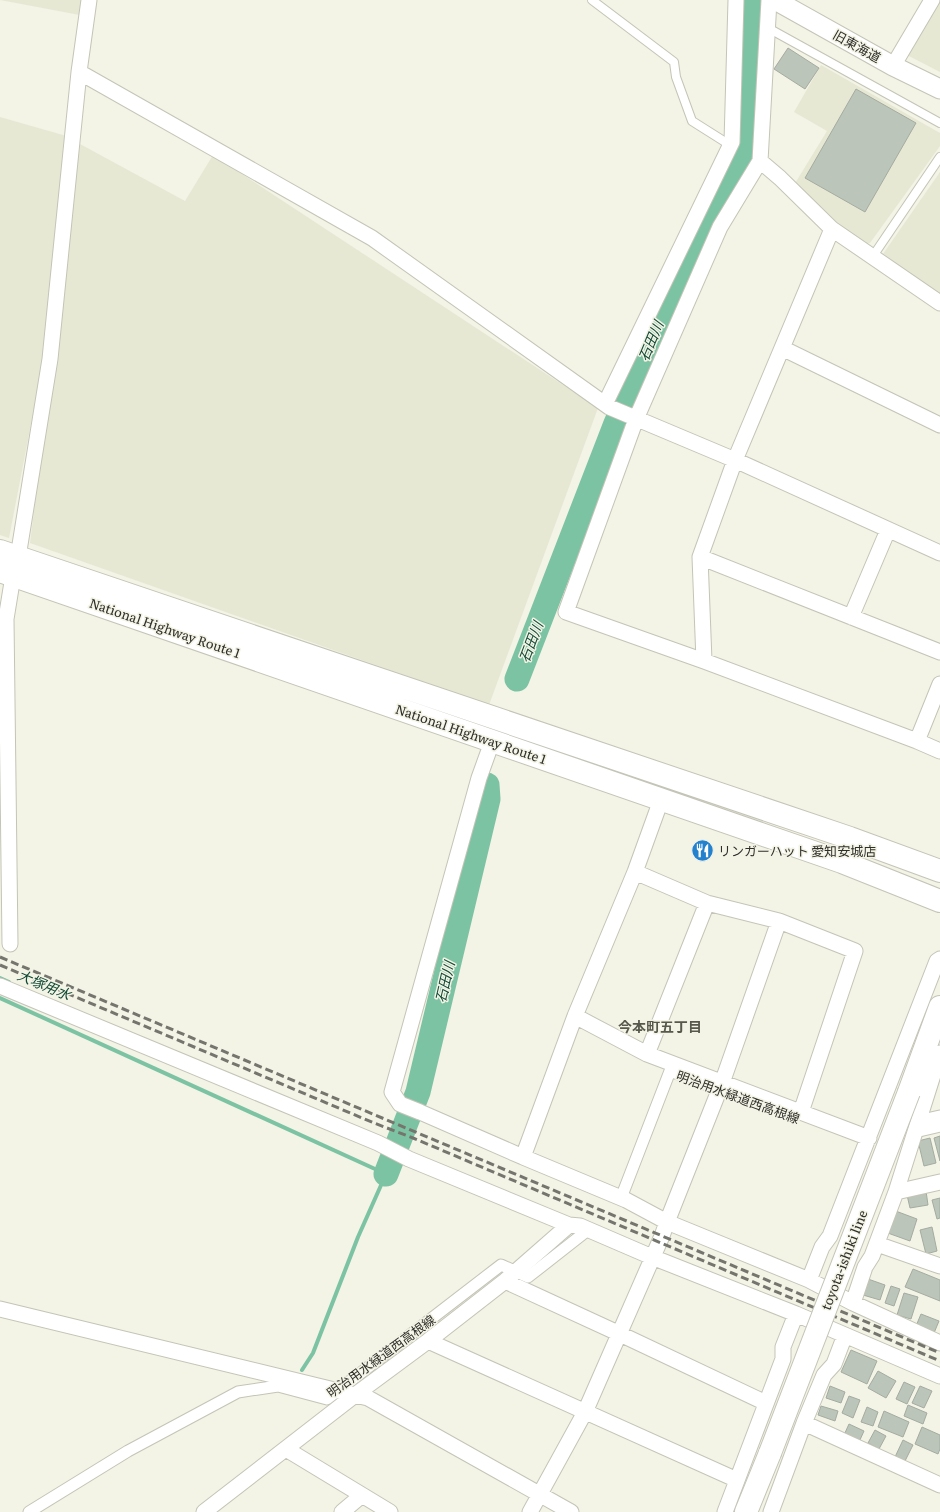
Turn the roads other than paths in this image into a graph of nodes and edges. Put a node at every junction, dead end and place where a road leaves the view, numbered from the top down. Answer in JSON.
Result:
{"nodes":[{"id":1,"x":89,"y":0,"type":"edge"},
{"id":2,"x":592,"y":0,"type":"edge"},
{"id":3,"x":736,"y":0,"type":"edge"},
{"id":4,"x":769,"y":0,"type":"edge"},
{"id":5,"x":775,"y":0,"type":"edge"},
{"id":6,"x":932,"y":0,"type":"edge"},
{"id":7,"x":768,"y":28,"type":"junction"},
{"id":8,"x":893,"y":66,"type":"junction"},
{"id":9,"x":79,"y":72,"type":"junction"},
{"id":10,"x":940,"y":89,"type":"edge"},
{"id":11,"x":940,"y":123,"type":"edge"},
{"id":12,"x":730,"y":146,"type":"junction"},
{"id":13,"x":940,"y":157,"type":"edge"},
{"id":14,"x":760,"y":161,"type":"junction"},
{"id":15,"x":832,"y":229,"type":"junction"},
{"id":16,"x":872,"y":256,"type":"junction"},
{"id":17,"x":940,"y":303,"type":"edge"},
{"id":18,"x":782,"y":348,"type":"junction"},
{"id":19,"x":607,"y":406,"type":"junction"},
{"id":20,"x":633,"y":418,"type":"junction"},
{"id":21,"x":940,"y":425,"type":"edge"},
{"id":22,"x":734,"y":460,"type":"junction"},
{"id":23,"x":888,"y":530,"type":"junction"},
{"id":24,"x":940,"y":553,"type":"edge"},
{"id":25,"x":700,"y":557,"type":"junction"},
{"id":26,"x":8,"y":564,"type":"edge"},
{"id":27,"x":851,"y":617,"type":"junction"},
{"id":28,"x":940,"y":652,"type":"edge"},
{"id":29,"x":704,"y":661,"type":"junction"},
{"id":30,"x":940,"y":684,"type":"edge"},
{"id":31,"x":917,"y":741,"type":"junction"},
{"id":32,"x":492,"y":742,"type":"junction"},
{"id":33,"x":940,"y":751,"type":"edge"},
{"id":34,"x":661,"y":800,"type":"junction"},
{"id":35,"x":940,"y":871,"type":"edge"},
{"id":36,"x":635,"y":872,"type":"junction"},
{"id":37,"x":940,"y":901,"type":"edge"},
{"id":38,"x":707,"y":903,"type":"junction"},
{"id":39,"x":779,"y":921,"type":"junction"},
{"id":40,"x":10,"y":944,"type":"dead end"},
{"id":41,"x":940,"y":959,"type":"edge"},
{"id":42,"x":0,"y":986,"type":"edge"},
{"id":43,"x":940,"y":1007,"type":"edge"},
{"id":44,"x":575,"y":1016,"type":"junction"},
{"id":45,"x":647,"y":1054,"type":"junction"},
{"id":46,"x":940,"y":1054,"type":"edge"},
{"id":47,"x":720,"y":1086,"type":"junction"},
{"id":48,"x":801,"y":1112,"type":"junction"},
{"id":49,"x":940,"y":1118,"type":"edge"},
{"id":50,"x":940,"y":1126,"type":"edge"},
{"id":51,"x":917,"y":1127,"type":"junction"},
{"id":52,"x":868,"y":1141,"type":"junction"},
{"id":53,"x":523,"y":1157,"type":"junction"},
{"id":54,"x":940,"y":1182,"type":"edge"},
{"id":55,"x":896,"y":1192,"type":"junction"},
{"id":56,"x":621,"y":1198,"type":"junction"},
{"id":57,"x":667,"y":1222,"type":"junction"},
{"id":58,"x":569,"y":1225,"type":"junction"},
{"id":59,"x":588,"y":1230,"type":"junction"},
{"id":60,"x":877,"y":1244,"type":"junction"},
{"id":61,"x":652,"y":1257,"type":"junction"},
{"id":62,"x":940,"y":1266,"type":"edge"},
{"id":63,"x":511,"y":1276,"type":"junction"},
{"id":64,"x":809,"y":1280,"type":"junction"},
{"id":65,"x":853,"y":1304,"type":"junction"},
{"id":66,"x":0,"y":1309,"type":"edge"},
{"id":67,"x":796,"y":1314,"type":"junction"},
{"id":68,"x":620,"y":1334,"type":"junction"},
{"id":69,"x":845,"y":1335,"type":"junction"},
{"id":70,"x":428,"y":1341,"type":"junction"},
{"id":71,"x":940,"y":1343,"type":"edge"},
{"id":72,"x":940,"y":1376,"type":"edge"},
{"id":73,"x":338,"y":1391,"type":"junction"},
{"id":74,"x":355,"y":1395,"type":"junction"},
{"id":75,"x":766,"y":1403,"type":"junction"},
{"id":76,"x":585,"y":1412,"type":"junction"},
{"id":77,"x":804,"y":1423,"type":"junction"},
{"id":78,"x":286,"y":1449,"type":"junction"},
{"id":79,"x":736,"y":1480,"type":"junction"},
{"id":80,"x":940,"y":1485,"type":"edge"},
{"id":81,"x":540,"y":1494,"type":"junction"},
{"id":82,"x":361,"y":1496,"type":"junction"},
{"id":83,"x":773,"y":1511,"type":"edge"},
{"id":84,"x":29,"y":1512,"type":"edge"},
{"id":85,"x":204,"y":1512,"type":"edge"},
{"id":86,"x":342,"y":1512,"type":"edge"},
{"id":87,"x":390,"y":1512,"type":"edge"},
{"id":88,"x":530,"y":1512,"type":"edge"},
{"id":89,"x":571,"y":1512,"type":"edge"},
{"id":90,"x":725,"y":1512,"type":"edge"},
{"id":91,"x":746,"y":1512,"type":"edge"}],
"edges":[{"from":1,"to":9,"type":"street"},
{"from":2,"to":12,"type":"lane"},
{"from":3,"to":12,"type":"street"},
{"from":4,"to":7,"type":"street"},
{"from":5,"to":8,"type":"street","name":"旧東海道"},
{"from":6,"to":8,"type":"street"},
{"from":7,"to":11,"type":"lane"},
{"from":7,"to":14,"type":"street"},
{"from":8,"to":10,"type":"street","name":"旧東海道"},
{"from":9,"to":19,"type":"street"},
{"from":9,"to":26,"type":"street"},
{"from":12,"to":19,"type":"street"},
{"from":13,"to":16,"type":"lane"},
{"from":14,"to":15,"type":"street"},
{"from":14,"to":20,"type":"street"},
{"from":15,"to":16,"type":"street"},
{"from":15,"to":18,"type":"street"},
{"from":16,"to":17,"type":"street"},
{"from":18,"to":21,"type":"street"},
{"from":18,"to":22,"type":"street"},
{"from":19,"to":20,"type":"street"},
{"from":20,"to":22,"type":"street"},
{"from":20,"to":29,"type":"street"},
{"from":22,"to":23,"type":"street"},
{"from":22,"to":25,"type":"street"},
{"from":23,"to":24,"type":"street"},
{"from":23,"to":27,"type":"street"},
{"from":25,"to":27,"type":"street"},
{"from":25,"to":29,"type":"street"},
{"from":26,"to":32,"type":"main road","name":"National Highway Route 1"},
{"from":26,"to":35,"type":"main road","name":"National Highway Route 1"},
{"from":26,"to":40,"type":"street"},
{"from":27,"to":28,"type":"street"},
{"from":29,"to":31,"type":"street"},
{"from":30,"to":31,"type":"street"},
{"from":31,"to":33,"type":"street"},
{"from":32,"to":34,"type":"main road","name":"National Highway Route 1"},
{"from":32,"to":53,"type":"street"},
{"from":34,"to":36,"type":"street"},
{"from":34,"to":37,"type":"main road","name":"National Highway Route 1"},
{"from":36,"to":38,"type":"street"},
{"from":36,"to":44,"type":"street"},
{"from":38,"to":39,"type":"street"},
{"from":38,"to":45,"type":"street"},
{"from":39,"to":47,"type":"street"},
{"from":39,"to":48,"type":"street"},
{"from":41,"to":52,"type":"street"},
{"from":42,"to":58,"type":"street"},
{"from":43,"to":91,"type":"main road","name":"toyota-ishiki line","bridge":true},
{"from":44,"to":45,"type":"street"},
{"from":44,"to":53,"type":"street"},
{"from":45,"to":47,"type":"street"},
{"from":46,"to":51,"type":"street"},
{"from":47,"to":48,"type":"street"},
{"from":47,"to":52,"type":"street","name":"明治用水緑道西高根線"},
{"from":47,"to":56,"type":"street","name":"明治用水緑道西高根線"},
{"from":47,"to":57,"type":"street"},
{"from":48,"to":52,"type":"street"},
{"from":49,"to":51,"type":"street"},
{"from":50,"to":51,"type":"street"},
{"from":51,"to":55,"type":"street"},
{"from":52,"to":64,"type":"street"},
{"from":53,"to":56,"type":"street"},
{"from":54,"to":55,"type":"street"},
{"from":55,"to":60,"type":"street"},
{"from":56,"to":57,"type":"street"},
{"from":57,"to":61,"type":"street"},
{"from":57,"to":64,"type":"street"},
{"from":58,"to":59,"type":"street"},
{"from":58,"to":63,"type":"street"},
{"from":59,"to":61,"type":"street"},
{"from":59,"to":63,"type":"street","name":"明治用水緑道西高根線"},
{"from":60,"to":62,"type":"street"},
{"from":60,"to":65,"type":"street"},
{"from":61,"to":67,"type":"street"},
{"from":61,"to":68,"type":"street"},
{"from":63,"to":68,"type":"street"},
{"from":63,"to":70,"type":"street"},
{"from":63,"to":73,"type":"street","name":"明治用水緑道西高根線"},
{"from":64,"to":65,"type":"street"},
{"from":65,"to":71,"type":"street"},
{"from":66,"to":73,"type":"street"},
{"from":67,"to":69,"type":"street"},
{"from":67,"to":75,"type":"street"},
{"from":68,"to":75,"type":"street"},
{"from":68,"to":76,"type":"street"},
{"from":69,"to":72,"type":"street"},
{"from":69,"to":77,"type":"street"},
{"from":70,"to":74,"type":"street"},
{"from":70,"to":76,"type":"street"},
{"from":73,"to":74,"type":"street"},
{"from":73,"to":84,"type":"street","name":"明治用水緑道西高根線"},
{"from":74,"to":78,"type":"street"},
{"from":74,"to":81,"type":"street"},
{"from":75,"to":79,"type":"street"},
{"from":76,"to":79,"type":"street"},
{"from":76,"to":81,"type":"street"},
{"from":77,"to":80,"type":"street"},
{"from":77,"to":83,"type":"street"},
{"from":78,"to":82,"type":"street"},
{"from":78,"to":85,"type":"street"},
{"from":79,"to":90,"type":"street"},
{"from":81,"to":88,"type":"street"},
{"from":81,"to":89,"type":"street"},
{"from":82,"to":86,"type":"street"},
{"from":82,"to":87,"type":"street"}]}
